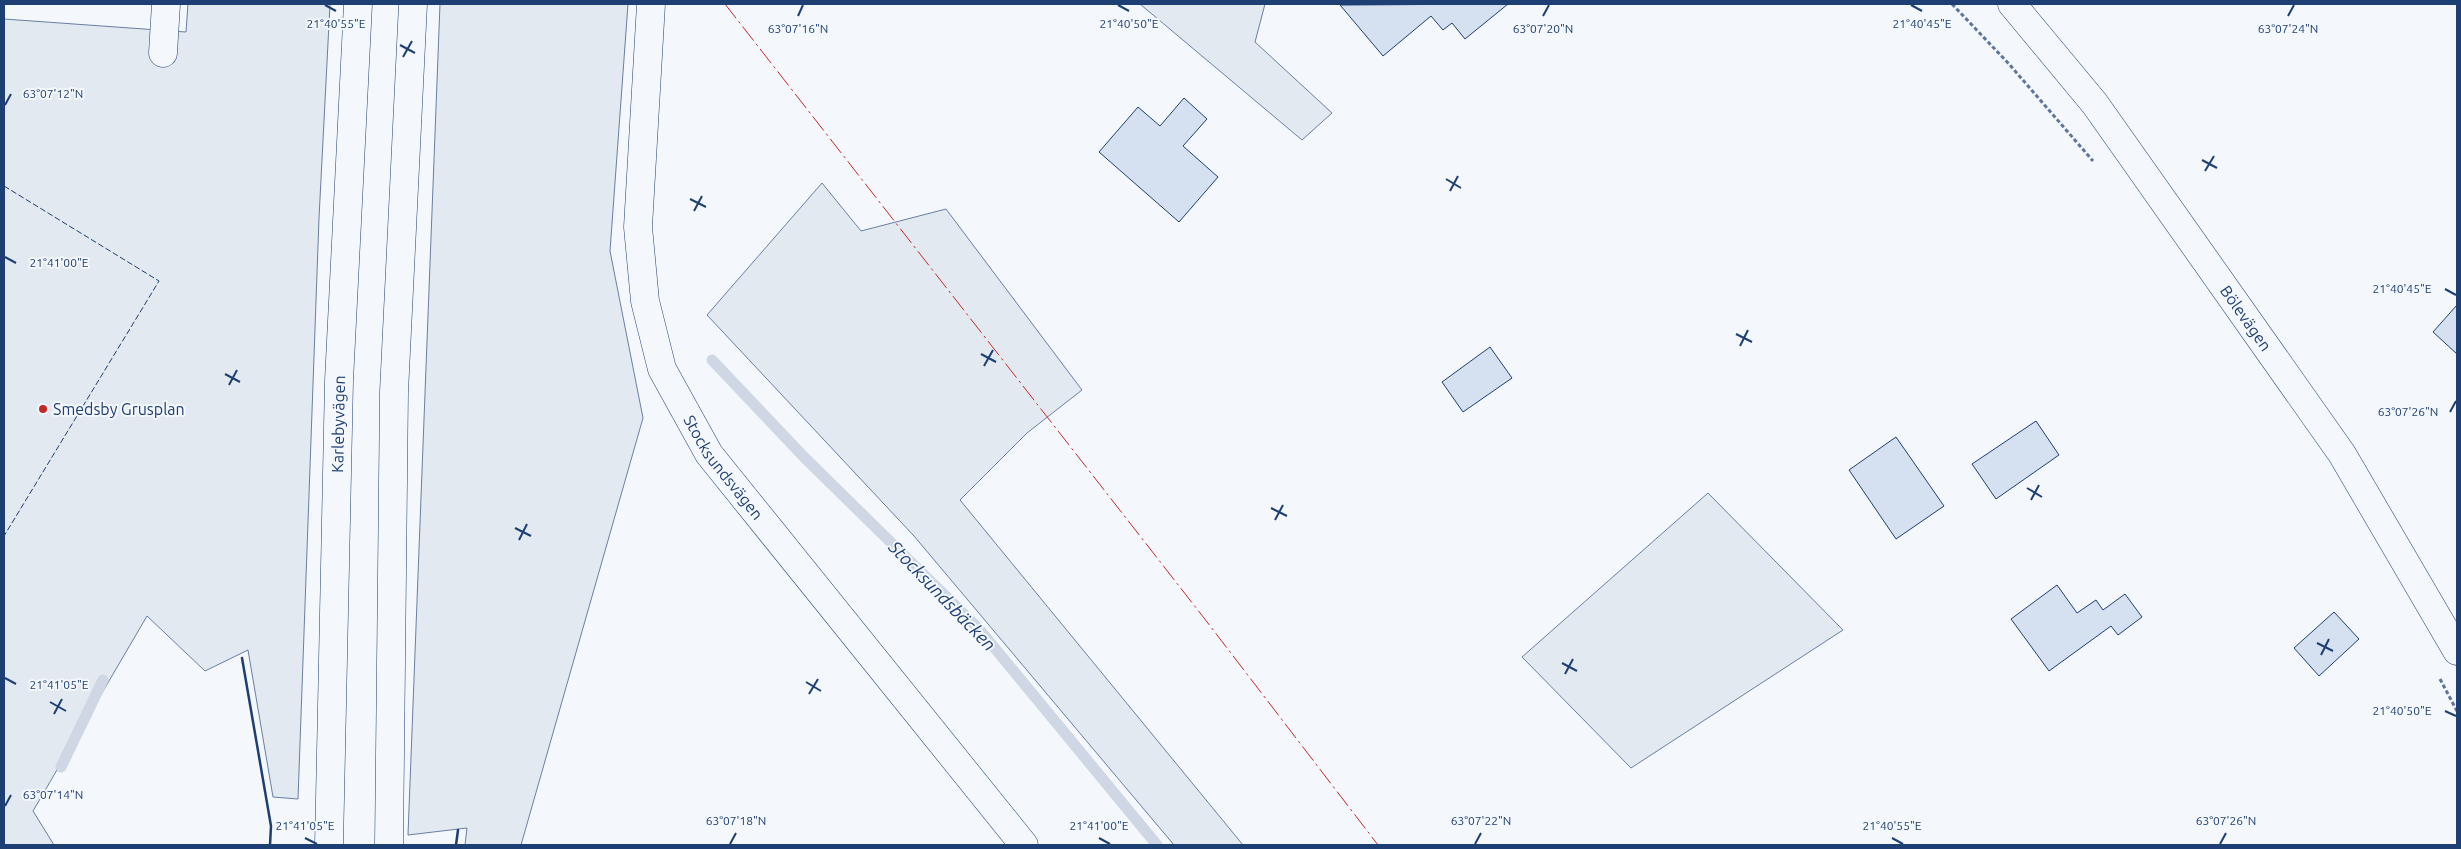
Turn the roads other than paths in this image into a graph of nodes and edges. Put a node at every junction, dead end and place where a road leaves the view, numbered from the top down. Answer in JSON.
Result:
{"nodes":[{"id":1,"x":166,"y":4,"type":"edge"},
{"id":2,"x":358,"y":4,"type":"edge"},
{"id":3,"x":413,"y":4,"type":"edge"},
{"id":4,"x":651,"y":4,"type":"edge"},
{"id":5,"x":2012,"y":4,"type":"edge"},
{"id":6,"x":163,"y":53,"type":"dead end"},
{"id":7,"x":2457,"y":650,"type":"edge"},
{"id":8,"x":329,"y":845,"type":"edge"},
{"id":9,"x":389,"y":845,"type":"edge"},
{"id":10,"x":1024,"y":845,"type":"edge"}],
"edges":[{"from":1,"to":6,"type":"main road"},
{"from":2,"to":8,"type":"main road","name":"Karlebyvägen"},
{"from":3,"to":9,"type":"main road"},
{"from":4,"to":10,"type":"main road","name":"Stocksundsvägen"},
{"from":5,"to":7,"type":"main road","name":"Bölevägen"}]}
